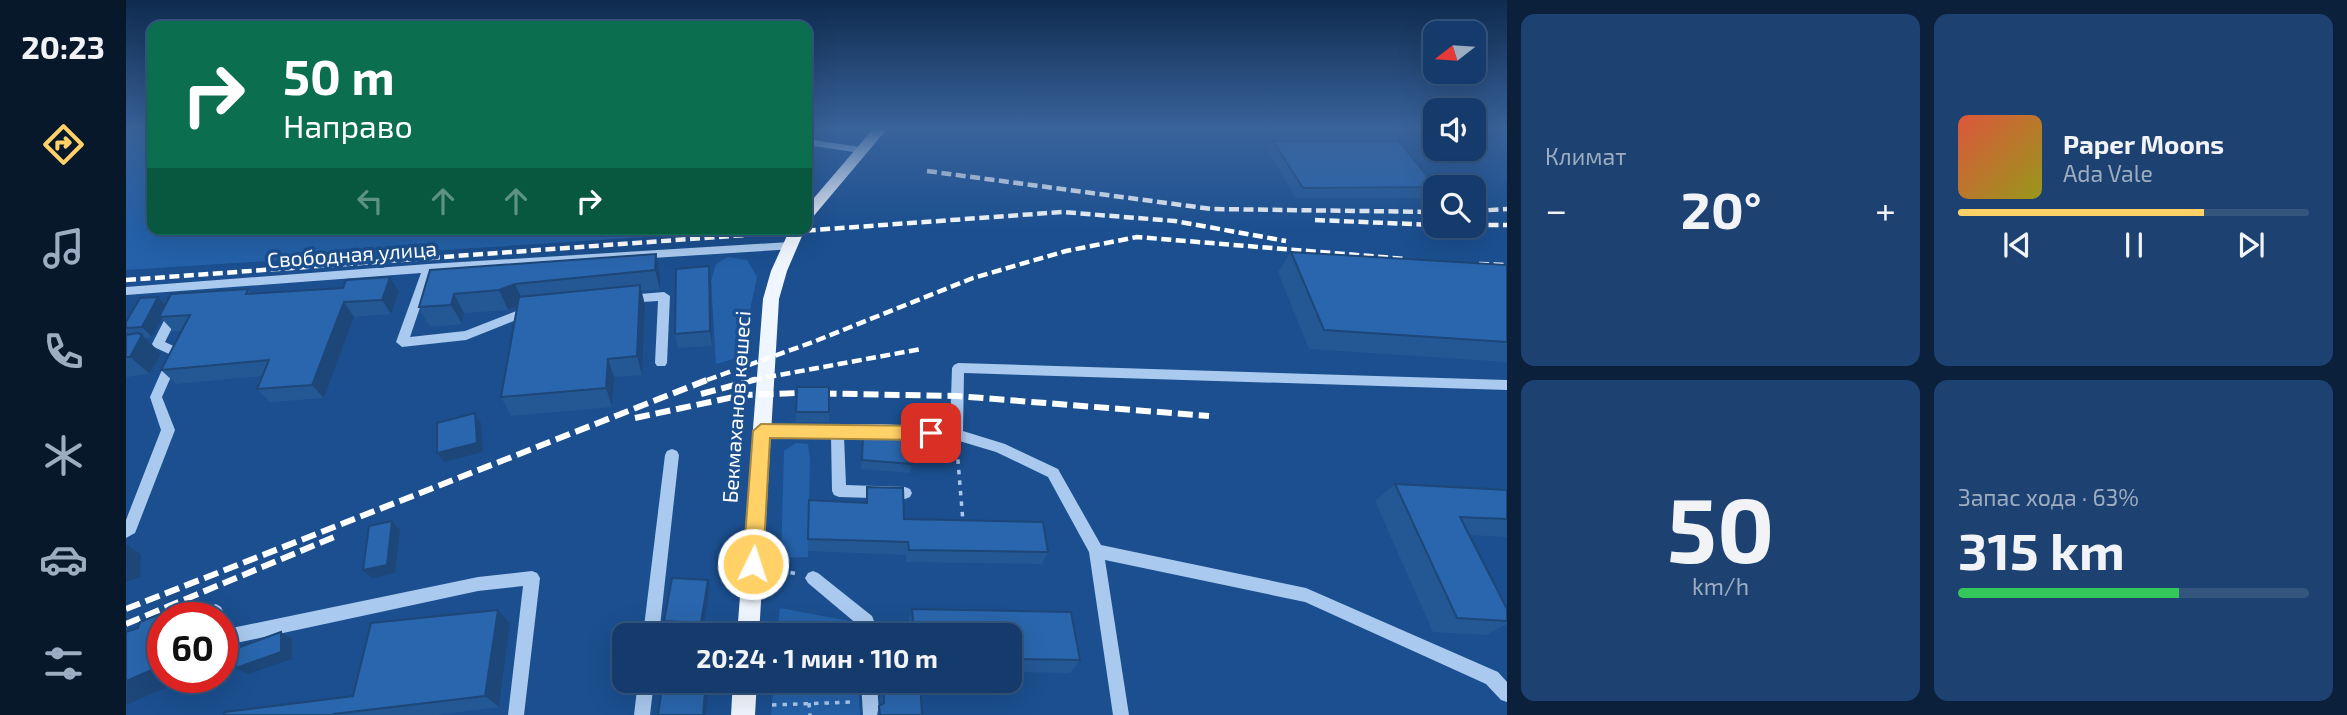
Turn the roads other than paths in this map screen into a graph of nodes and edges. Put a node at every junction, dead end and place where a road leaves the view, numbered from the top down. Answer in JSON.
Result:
{"nodes":[{"id":1,"x":847,"y":162,"type":"edge"},
{"id":2,"x":812,"y":199,"type":"edge"},
{"id":3,"x":794,"y":238,"type":"edge"},
{"id":4,"x":428,"y":268,"type":"junction"},
{"id":5,"x":187,"y":286,"type":"junction"},
{"id":6,"x":126,"y":291,"type":"edge"},
{"id":7,"x":608,"y":301,"type":"edge"},
{"id":8,"x":552,"y":307,"type":"edge"},
{"id":9,"x":661,"y":363,"type":"dead end"},
{"id":10,"x":1507,"y":385,"type":"edge"},
{"id":11,"x":837,"y":430,"type":"junction"},
{"id":12,"x":761,"y":431,"type":"junction"},
{"id":13,"x":956,"y":434,"type":"junction"},
{"id":14,"x":672,"y":454,"type":"dead end"},
{"id":15,"x":905,"y":493,"type":"edge"},
{"id":16,"x":126,"y":531,"type":"edge"},
{"id":17,"x":1096,"y":551,"type":"junction"},
{"id":18,"x":813,"y":578,"type":"road end"},
{"id":19,"x":653,"y":623,"type":"edge"},
{"id":20,"x":749,"y":623,"type":"edge"},
{"id":21,"x":866,"y":623,"type":"edge"},
{"id":22,"x":238,"y":635,"type":"edge"},
{"id":23,"x":645,"y":693,"type":"edge"},
{"id":24,"x":744,"y":693,"type":"edge"},
{"id":25,"x":1507,"y":694,"type":"edge"},
{"id":26,"x":516,"y":715,"type":"edge"},
{"id":27,"x":642,"y":715,"type":"edge"},
{"id":28,"x":743,"y":715,"type":"edge"},
{"id":29,"x":1121,"y":715,"type":"edge"}],
"edges":[{"from":1,"to":2,"type":"main road"},
{"from":3,"to":4,"type":"street","name":"Свободная улица"},
{"from":3,"to":12,"type":"main road","name":"Бекмаханов көшесі"},
{"from":4,"to":5,"type":"street","name":"Свободная улица"},
{"from":4,"to":8,"type":"street"},
{"from":5,"to":6,"type":"street","name":"Свободная улица"},
{"from":5,"to":16,"type":"street"},
{"from":7,"to":9,"type":"street"},
{"from":10,"to":13,"type":"street"},
{"from":11,"to":12,"type":"lane"},
{"from":11,"to":13,"type":"lane"},
{"from":11,"to":15,"type":"street"},
{"from":12,"to":20,"type":"main road","name":"Бекмаханов көшесі"},
{"from":13,"to":17,"type":"lane"},
{"from":14,"to":19,"type":"street"},
{"from":17,"to":25,"type":"street"},
{"from":17,"to":29,"type":"lane"},
{"from":18,"to":21,"type":"lane"},
{"from":22,"to":26,"type":"street"},
{"from":23,"to":27,"type":"street"},
{"from":24,"to":28,"type":"main road"}]}
